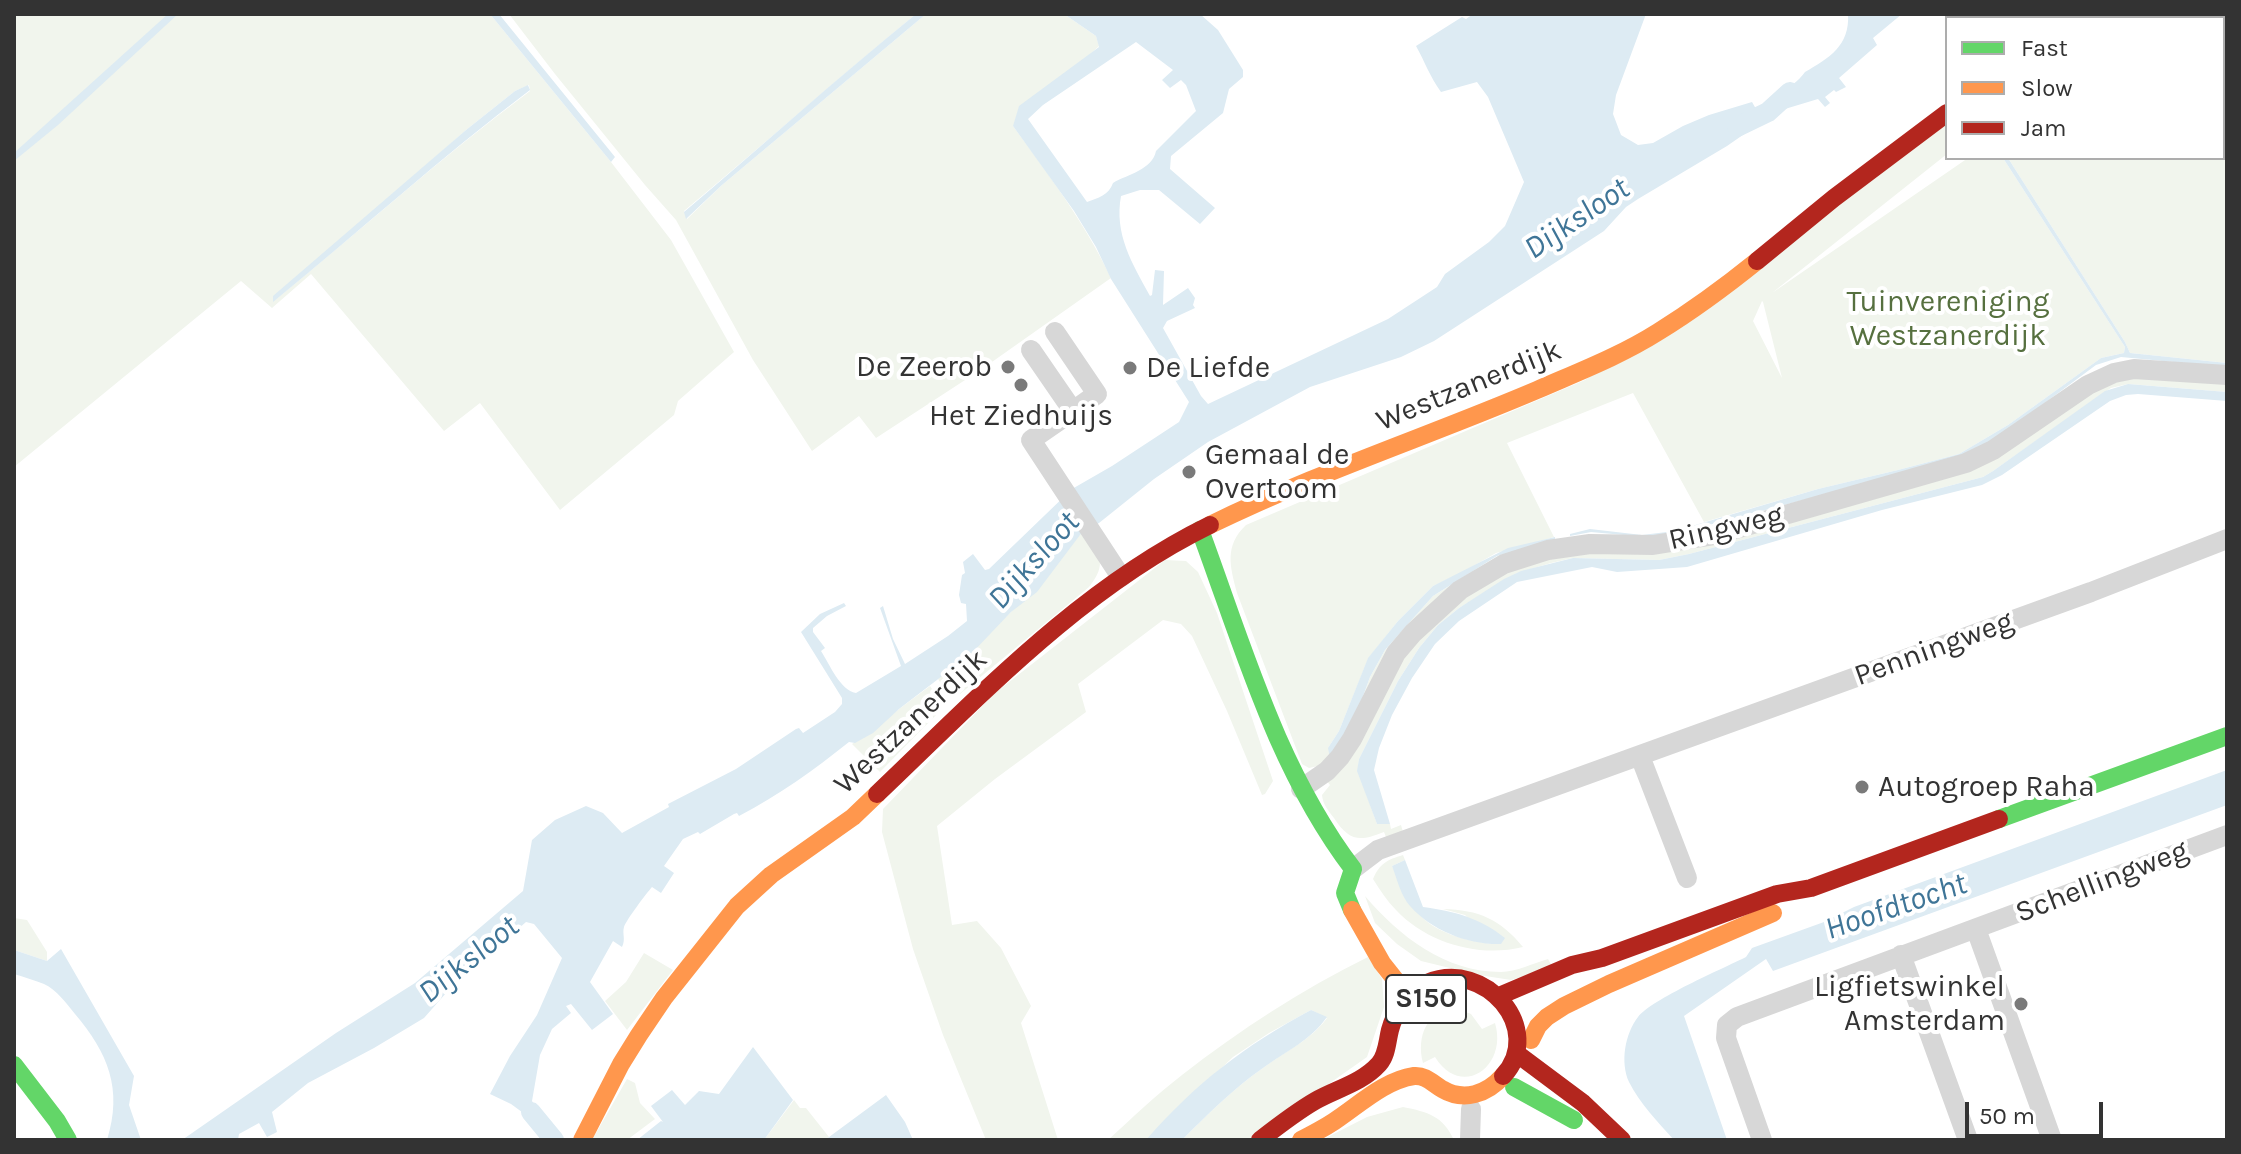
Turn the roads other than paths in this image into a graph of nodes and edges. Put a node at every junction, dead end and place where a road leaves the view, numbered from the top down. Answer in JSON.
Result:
{"nodes":[{"id":1,"x":1945,"y":115,"type":"edge"},
{"id":2,"x":1055,"y":332,"type":"dead end"},
{"id":3,"x":1031,"y":350,"type":"dead end"},
{"id":4,"x":2227,"y":375,"type":"edge"},
{"id":5,"x":1073,"y":411,"type":"junction"},
{"id":6,"x":1200,"y":530,"type":"junction"},
{"id":7,"x":2227,"y":539,"type":"edge"},
{"id":8,"x":1121,"y":577,"type":"junction"},
{"id":9,"x":2227,"y":736,"type":"edge"},
{"id":10,"x":1640,"y":756,"type":"junction"},
{"id":11,"x":1301,"y":789,"type":"junction"},
{"id":12,"x":2227,"y":835,"type":"edge"},
{"id":13,"x":1353,"y":869,"type":"junction"},
{"id":14,"x":1687,"y":878,"type":"dead end"},
{"id":15,"x":1811,"y":888,"type":"junction"},
{"id":16,"x":1976,"y":929,"type":"junction"},
{"id":17,"x":1366,"y":932,"type":"junction"},
{"id":18,"x":1395,"y":951,"type":"dead end"},
{"id":19,"x":1901,"y":955,"type":"junction"},
{"id":20,"x":1503,"y":1001,"type":"junction"},
{"id":21,"x":1412,"y":1003,"type":"junction"},
{"id":22,"x":1522,"y":1057,"type":"junction"},
{"id":23,"x":14,"y":1065,"type":"edge"},
{"id":24,"x":1405,"y":1065,"type":"junction"},
{"id":25,"x":1514,"y":1087,"type":"junction"},
{"id":26,"x":1472,"y":1102,"type":"junction"},
{"id":27,"x":68,"y":1140,"type":"edge"},
{"id":28,"x":582,"y":1140,"type":"edge"},
{"id":29,"x":1260,"y":1140,"type":"edge"},
{"id":30,"x":1301,"y":1140,"type":"edge"},
{"id":31,"x":1470,"y":1140,"type":"edge"},
{"id":32,"x":1614,"y":1140,"type":"edge"},
{"id":33,"x":1622,"y":1140,"type":"edge"},
{"id":34,"x":1762,"y":1140,"type":"edge"},
{"id":35,"x":1968,"y":1140,"type":"edge"},
{"id":36,"x":2052,"y":1140,"type":"edge"}],
"edges":[{"from":1,"to":6,"type":"street","name":"Westzanerdijk"},
{"from":2,"to":5,"type":"street"},
{"from":3,"to":5,"type":"street"},
{"from":4,"to":11,"type":"street","name":"Ringweg"},
{"from":5,"to":8,"type":"street"},
{"from":6,"to":8,"type":"street","name":"Westzanerdijk"},
{"from":6,"to":11,"type":"street"},
{"from":7,"to":10,"type":"street","name":"Penningweg"},
{"from":8,"to":28,"type":"street","name":"Westzanerdijk"},
{"from":9,"to":15,"type":"street"},
{"from":10,"to":13,"type":"street","name":"Penningweg"},
{"from":10,"to":14,"type":"street"},
{"from":11,"to":13,"type":"street"},
{"from":12,"to":16,"type":"street","name":"Schellingweg"},
{"from":13,"to":17,"type":"street"},
{"from":15,"to":20,"type":"street"},
{"from":15,"to":22,"type":"street"},
{"from":16,"to":19,"type":"street","name":"Schellingweg"},
{"from":16,"to":36,"type":"street","name":"Schellingweg"},
{"from":17,"to":18,"type":"street"},
{"from":17,"to":21,"type":"street"},
{"from":19,"to":34,"type":"street","name":"Schellingweg"},
{"from":19,"to":35,"type":"street"},
{"from":20,"to":21,"type":"street","number":"S150"},
{"from":20,"to":21,"type":"street","number":"S150"},
{"from":20,"to":22,"type":"street","number":"S150"},
{"from":21,"to":24,"type":"street","number":"S150"},
{"from":22,"to":25,"type":"street"},
{"from":22,"to":26,"type":"street"},
{"from":22,"to":33,"type":"street"},
{"from":23,"to":27,"type":"street"},
{"from":24,"to":26,"type":"street"},
{"from":24,"to":29,"type":"street","number":"S150"},
{"from":24,"to":30,"type":"street"},
{"from":25,"to":26,"type":"street"},
{"from":25,"to":32,"type":"street"},
{"from":26,"to":31,"type":"street"}]}
